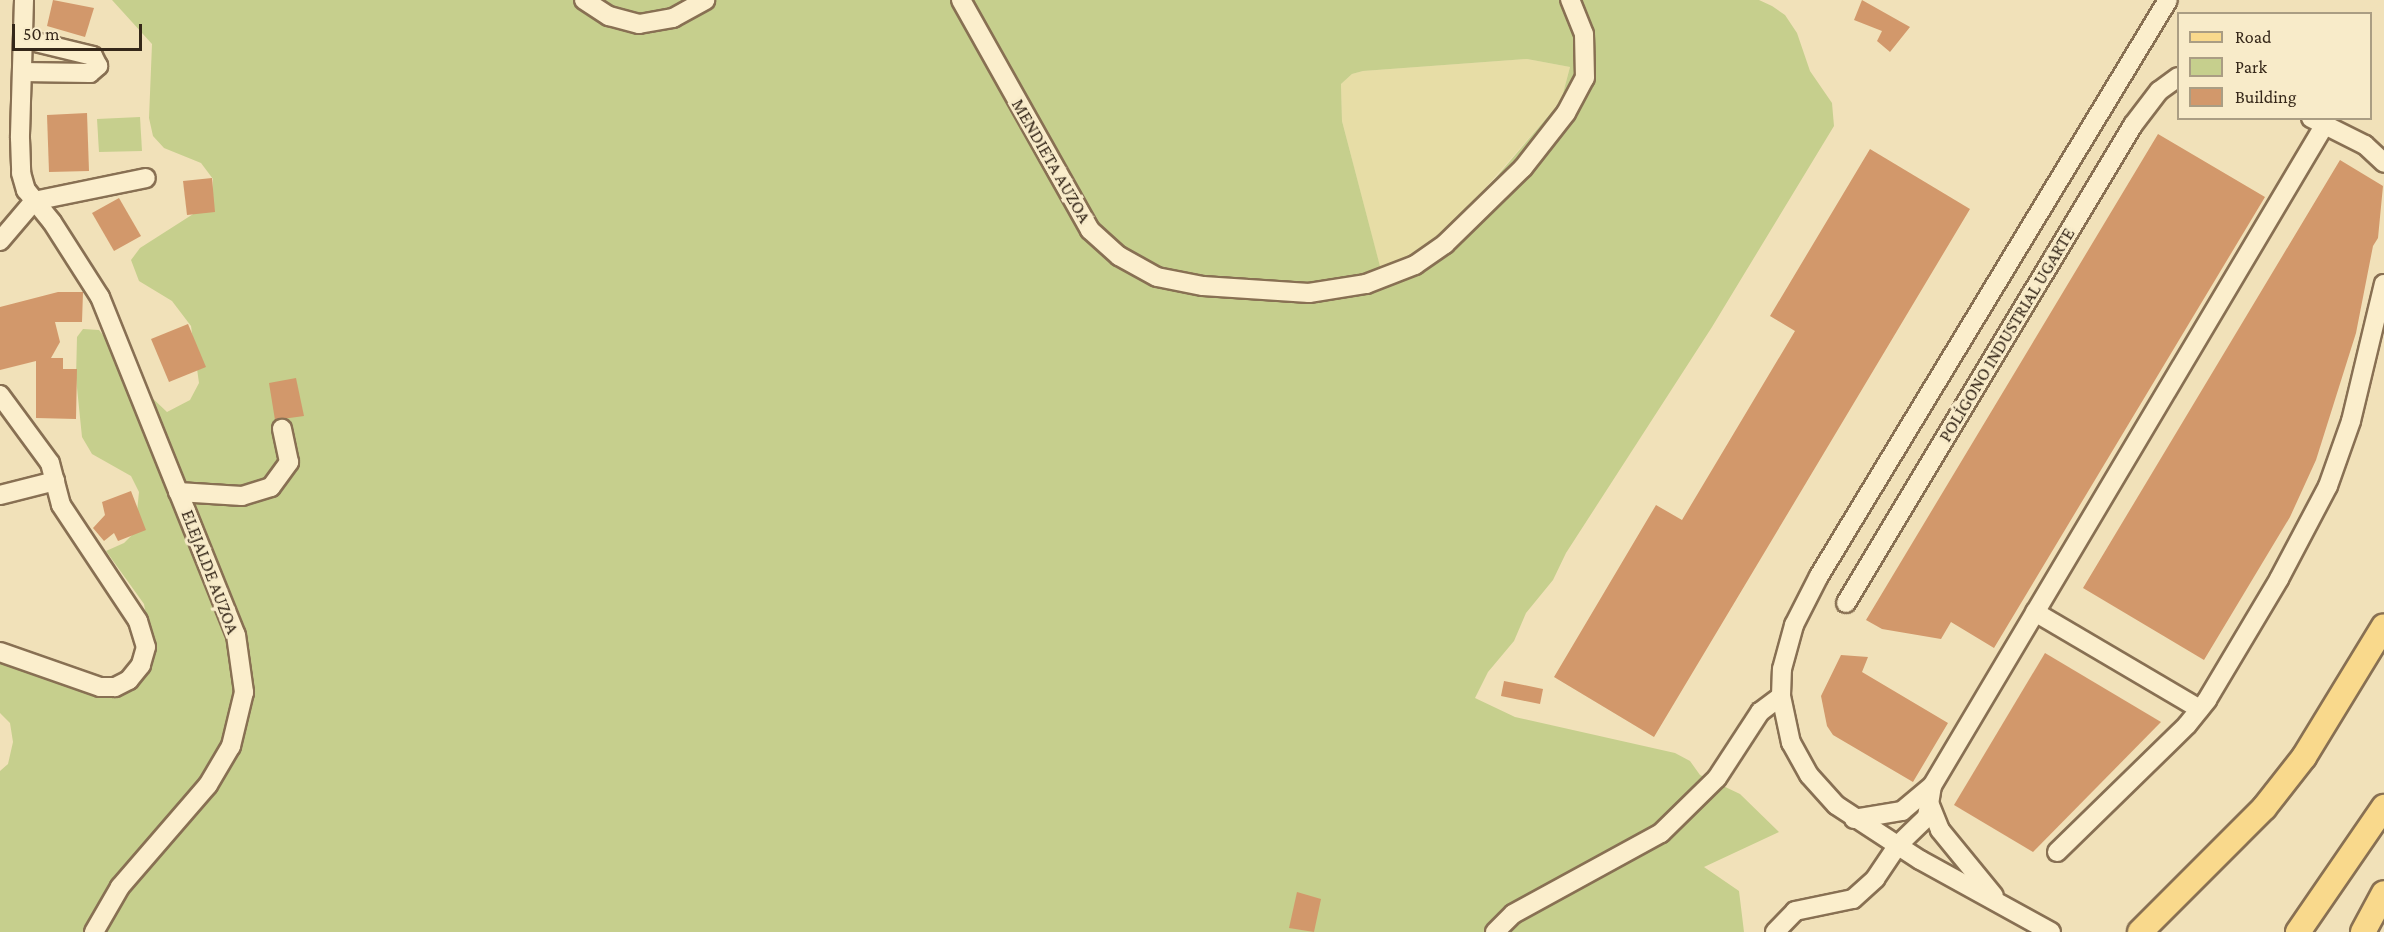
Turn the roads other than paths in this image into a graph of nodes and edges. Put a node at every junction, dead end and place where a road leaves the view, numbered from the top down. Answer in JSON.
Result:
{"nodes":[{"id":1,"x":24,"y":0,"type":"edge"},
{"id":2,"x":584,"y":0,"type":"edge"},
{"id":3,"x":705,"y":0,"type":"edge"},
{"id":4,"x":961,"y":0,"type":"edge"},
{"id":5,"x":1570,"y":0,"type":"edge"},
{"id":6,"x":2159,"y":0,"type":"edge"},
{"id":7,"x":2168,"y":0,"type":"edge"},
{"id":8,"x":2147,"y":31,"type":"junction"},
{"id":9,"x":23,"y":39,"type":"junction"},
{"id":10,"x":22,"y":72,"type":"junction"},
{"id":11,"x":2177,"y":78,"type":"edge"},
{"id":12,"x":2317,"y":122,"type":"edge"},
{"id":13,"x":2384,"y":163,"type":"edge"},
{"id":14,"x":146,"y":178,"type":"dead end"},
{"id":15,"x":34,"y":201,"type":"junction"},
{"id":16,"x":0,"y":241,"type":"edge"},
{"id":17,"x":2384,"y":284,"type":"edge"},
{"id":18,"x":0,"y":395,"type":"edge"},
{"id":19,"x":282,"y":429,"type":"dead end"},
{"id":20,"x":55,"y":481,"type":"junction"},
{"id":21,"x":178,"y":492,"type":"junction"},
{"id":22,"x":0,"y":495,"type":"edge"},
{"id":23,"x":1846,"y":603,"type":"dead end"},
{"id":24,"x":2035,"y":612,"type":"junction"},
{"id":25,"x":2384,"y":626,"type":"edge"},
{"id":26,"x":0,"y":652,"type":"edge"},
{"id":27,"x":1781,"y":696,"type":"junction"},
{"id":28,"x":2200,"y":709,"type":"junction"},
{"id":29,"x":1932,"y":786,"type":"junction"},
{"id":30,"x":1930,"y":805,"type":"junction"},
{"id":31,"x":2384,"y":807,"type":"edge"},
{"id":32,"x":1902,"y":811,"type":"junction"},
{"id":33,"x":1854,"y":819,"type":"junction"},
{"id":34,"x":1897,"y":846,"type":"junction"},
{"id":35,"x":2056,"y":852,"type":"dead end"},
{"id":36,"x":2384,"y":893,"type":"edge"},
{"id":37,"x":2001,"y":905,"type":"junction"},
{"id":38,"x":2140,"y":931,"type":"edge"},
{"id":39,"x":94,"y":932,"type":"edge"},
{"id":40,"x":1495,"y":932,"type":"edge"},
{"id":41,"x":1775,"y":932,"type":"edge"},
{"id":42,"x":2051,"y":932,"type":"edge"},
{"id":43,"x":2298,"y":932,"type":"edge"},
{"id":44,"x":2363,"y":932,"type":"edge"}],
"edges":[{"from":1,"to":9,"type":"street"},
{"from":2,"to":3,"type":"street"},
{"from":4,"to":5,"type":"street","name":"MENDIETA AUZOA"},
{"from":6,"to":8,"type":"street"},
{"from":7,"to":8,"type":"street"},
{"from":8,"to":27,"type":"street"},
{"from":9,"to":10,"type":"street","name":"ELEJALDE AUZOA"},
{"from":9,"to":10,"type":"street"},
{"from":10,"to":15,"type":"street","name":"ELEJALDE AUZOA"},
{"from":11,"to":23,"type":"street","name":"POLÍGONO INDUSTRIAL UGARTE"},
{"from":12,"to":13,"type":"street"},
{"from":12,"to":24,"type":"street"},
{"from":14,"to":15,"type":"street"},
{"from":15,"to":16,"type":"street"},
{"from":15,"to":21,"type":"street","name":"ELEJALDE AUZOA"},
{"from":17,"to":28,"type":"street"},
{"from":18,"to":20,"type":"street"},
{"from":19,"to":21,"type":"street"},
{"from":20,"to":22,"type":"street"},
{"from":20,"to":26,"type":"street"},
{"from":21,"to":39,"type":"street","name":"ELEJALDE AUZOA"},
{"from":24,"to":28,"type":"street"},
{"from":24,"to":29,"type":"street"},
{"from":25,"to":38,"type":"main road"},
{"from":27,"to":33,"type":"street"},
{"from":27,"to":40,"type":"street"},
{"from":28,"to":35,"type":"street"},
{"from":29,"to":30,"type":"street"},
{"from":29,"to":32,"type":"street"},
{"from":30,"to":34,"type":"street"},
{"from":30,"to":37,"type":"street"},
{"from":31,"to":43,"type":"main road"},
{"from":32,"to":33,"type":"street"},
{"from":32,"to":34,"type":"street"},
{"from":33,"to":34,"type":"street"},
{"from":34,"to":37,"type":"street"},
{"from":34,"to":41,"type":"street"},
{"from":36,"to":44,"type":"main road"},
{"from":37,"to":42,"type":"street"}]}
